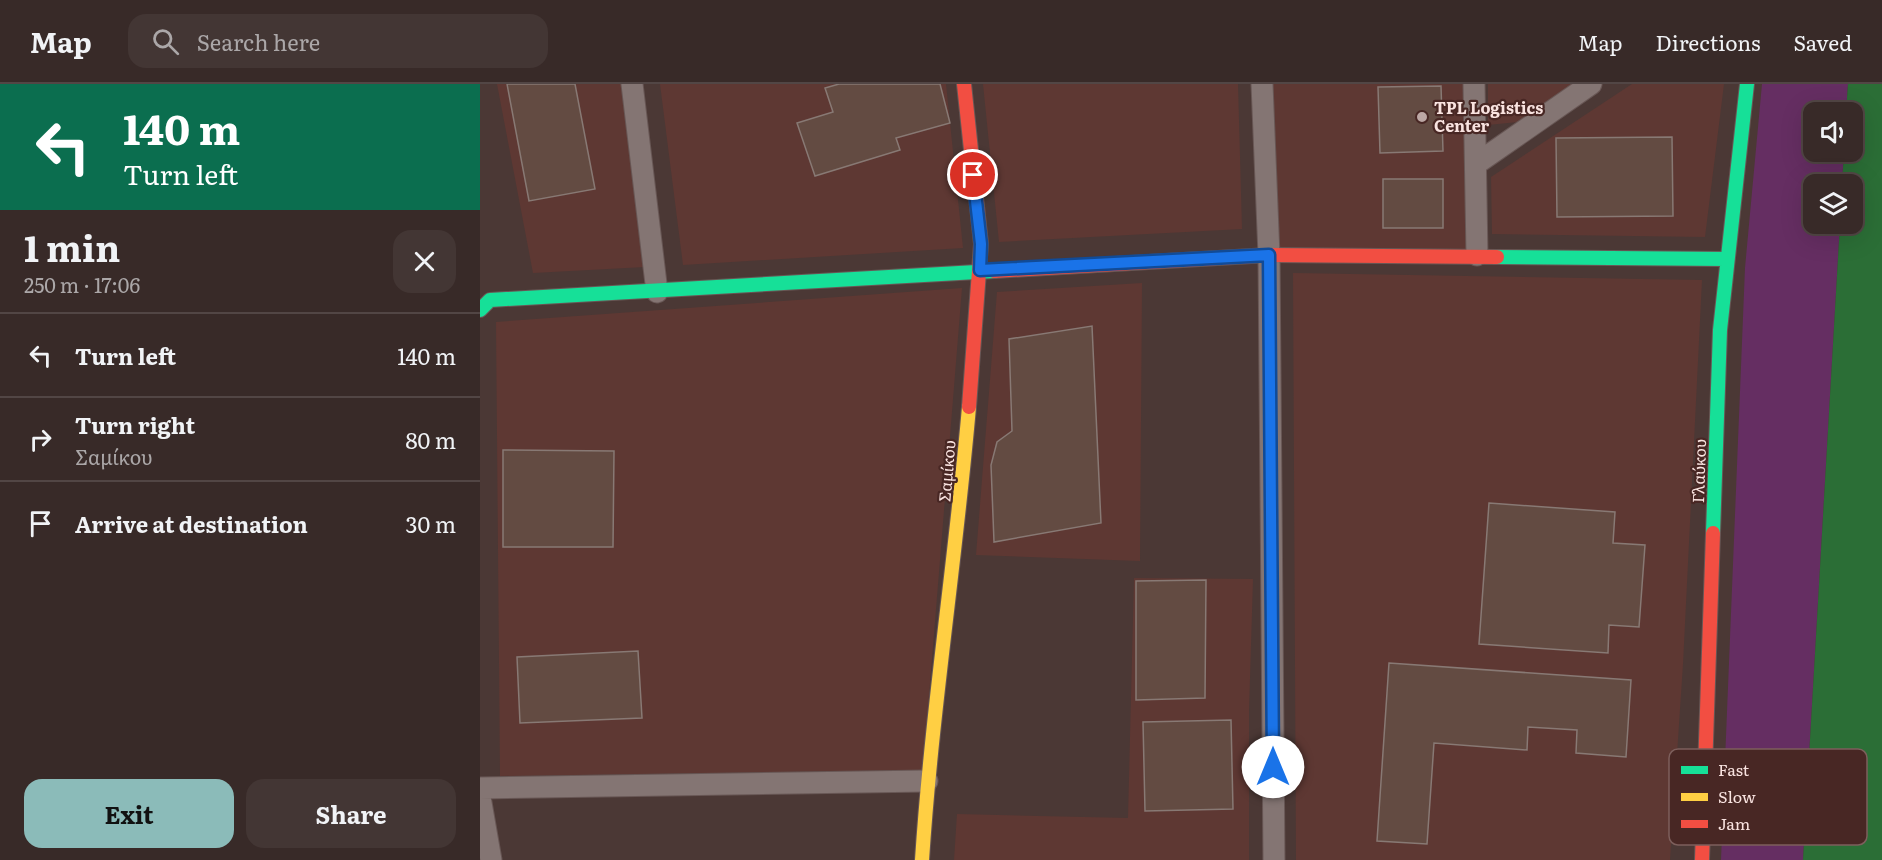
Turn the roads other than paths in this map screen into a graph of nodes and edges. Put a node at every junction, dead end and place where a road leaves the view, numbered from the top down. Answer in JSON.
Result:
{"nodes":[{"id":1,"x":632,"y":84,"type":"edge"},
{"id":2,"x":964,"y":84,"type":"edge"},
{"id":3,"x":1262,"y":84,"type":"edge"},
{"id":4,"x":1474,"y":84,"type":"edge"},
{"id":5,"x":1591,"y":84,"type":"edge"},
{"id":6,"x":1747,"y":84,"type":"edge"},
{"id":7,"x":1476,"y":164,"type":"junction"},
{"id":8,"x":1269,"y":255,"type":"junction"},
{"id":9,"x":1477,"y":255,"type":"junction"},
{"id":10,"x":1726,"y":260,"type":"junction"},
{"id":11,"x":980,"y":270,"type":"junction"},
{"id":12,"x":657,"y":292,"type":"junction"},
{"id":13,"x":480,"y":310,"type":"edge"},
{"id":14,"x":1706,"y":749,"type":"edge"},
{"id":15,"x":927,"y":781,"type":"junction"},
{"id":16,"x":480,"y":788,"type":"edge"},
{"id":17,"x":480,"y":797,"type":"edge"},
{"id":18,"x":1702,"y":845,"type":"edge"},
{"id":19,"x":491,"y":860,"type":"edge"},
{"id":20,"x":922,"y":860,"type":"edge"},
{"id":21,"x":1274,"y":860,"type":"edge"},
{"id":22,"x":1702,"y":860,"type":"edge"}],
"edges":[{"from":1,"to":12,"type":"street"},
{"from":2,"to":11,"type":"street","name":"Σαμίκου"},
{"from":3,"to":8,"type":"street"},
{"from":4,"to":7,"type":"street"},
{"from":5,"to":7,"type":"street"},
{"from":6,"to":10,"type":"street","name":"Γλαύκου"},
{"from":7,"to":9,"type":"street"},
{"from":8,"to":9,"type":"street"},
{"from":8,"to":11,"type":"street"},
{"from":8,"to":21,"type":"street"},
{"from":9,"to":10,"type":"street"},
{"from":10,"to":14,"type":"street","name":"Γλαύκου"},
{"from":11,"to":12,"type":"street"},
{"from":11,"to":15,"type":"street","name":"Σαμίκου"},
{"from":12,"to":13,"type":"street"},
{"from":15,"to":16,"type":"street"},
{"from":15,"to":20,"type":"street","name":"Σαμίκου"},
{"from":17,"to":19,"type":"street"},
{"from":18,"to":22,"type":"street","name":"Γλαύκου"}]}
